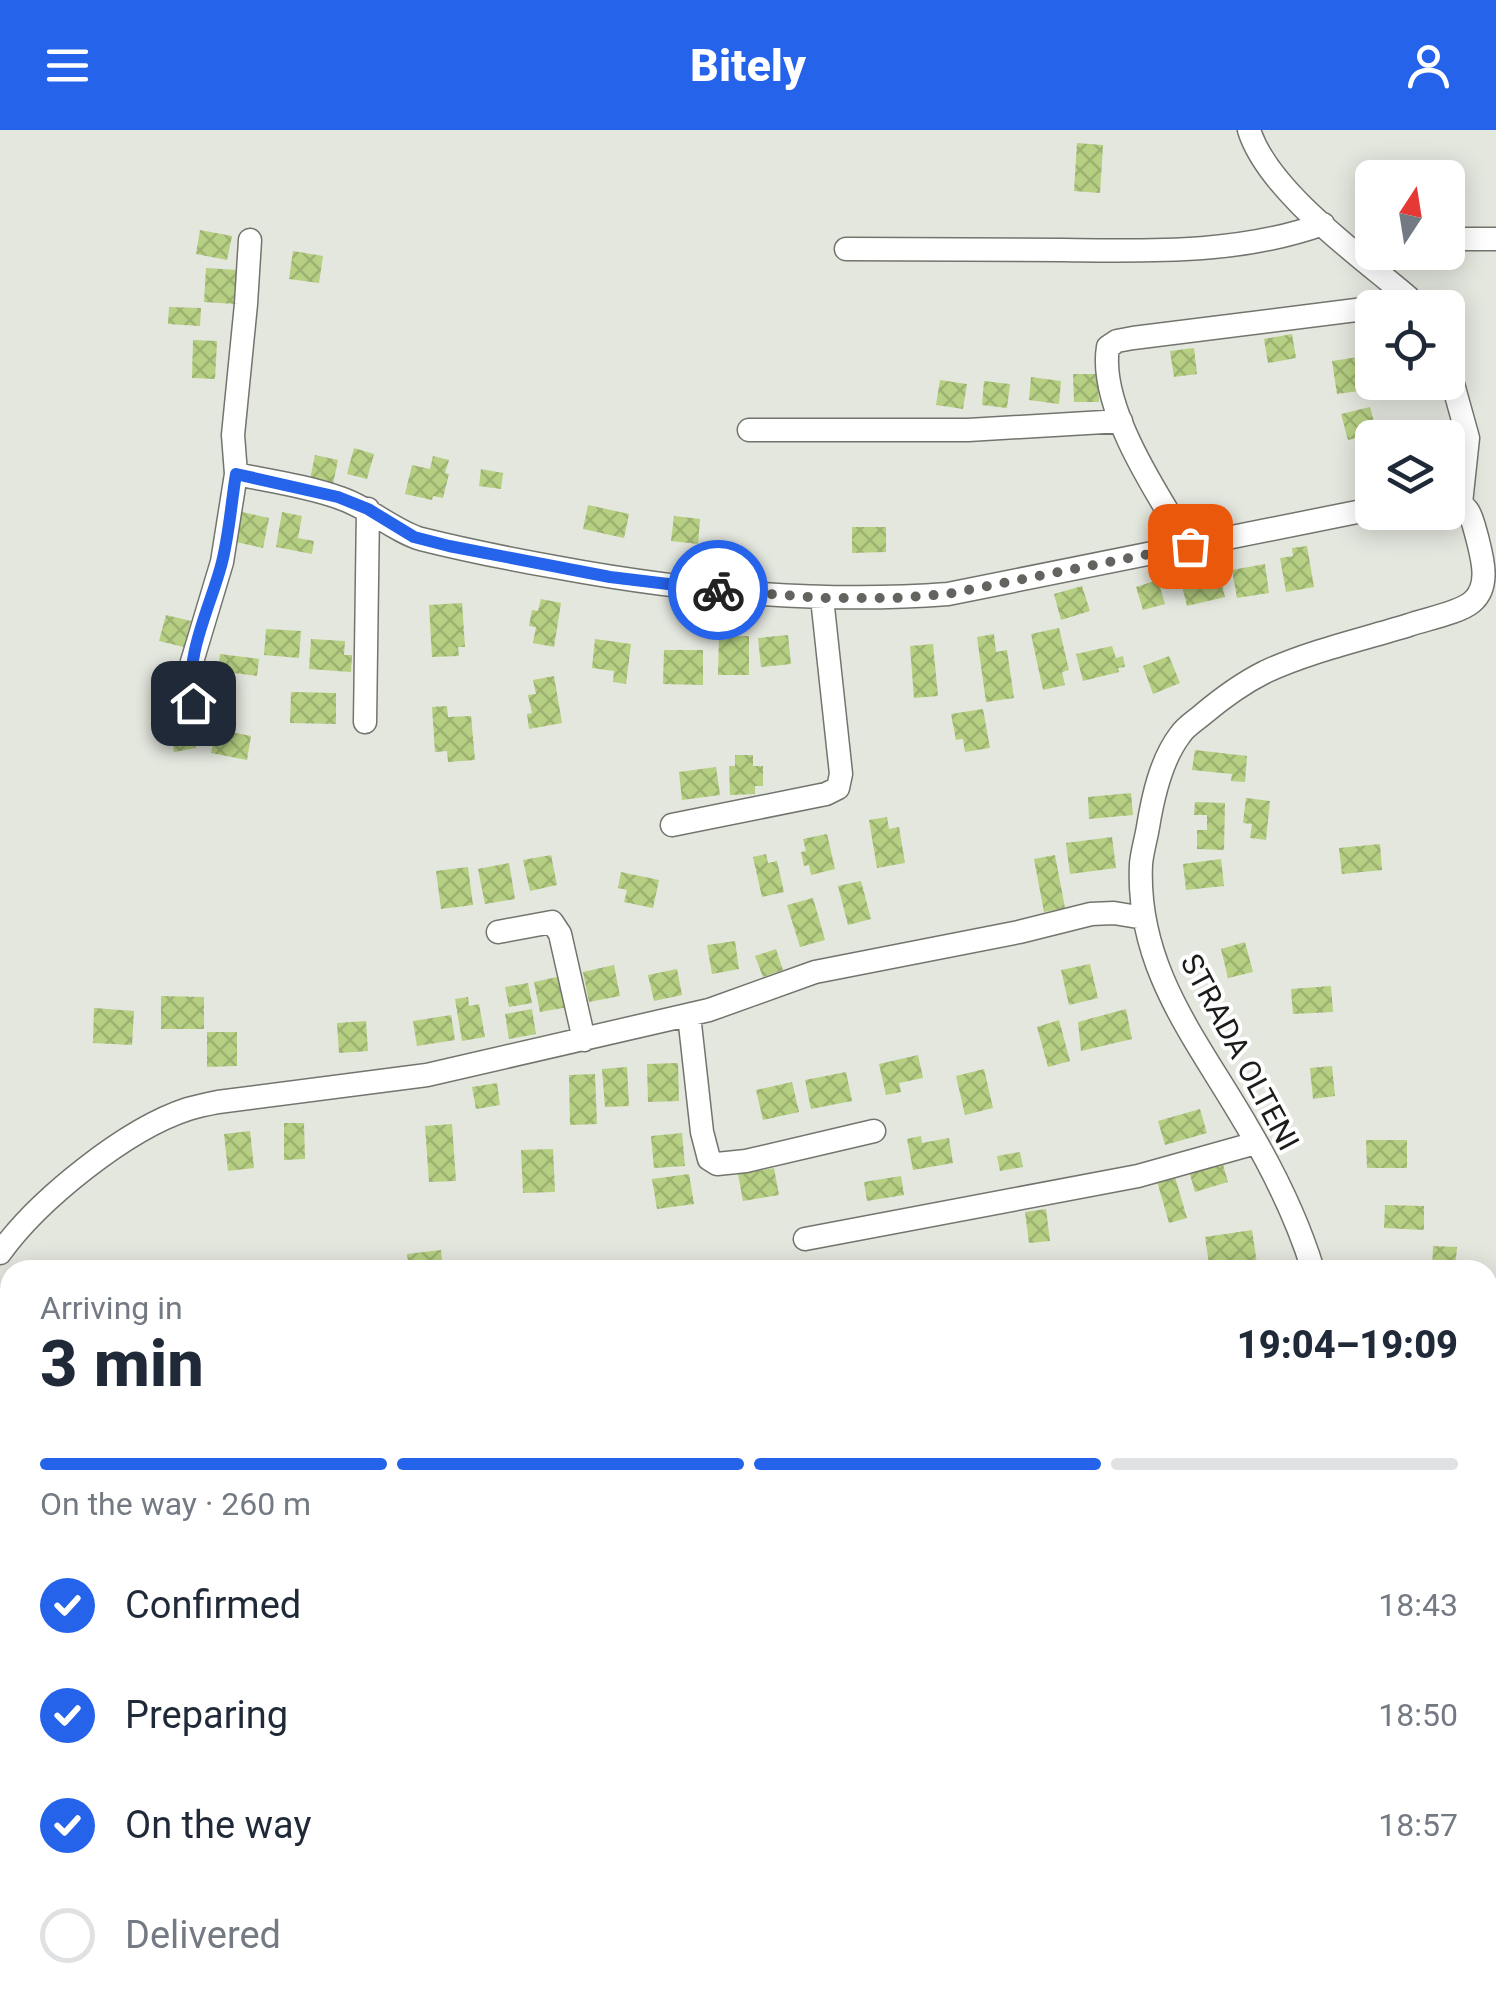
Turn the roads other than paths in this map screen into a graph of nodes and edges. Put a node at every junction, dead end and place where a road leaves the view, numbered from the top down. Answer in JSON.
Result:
{"nodes":[{"id":1,"x":1249,"y":130,"type":"edge"},
{"id":2,"x":1323,"y":224,"type":"junction"},
{"id":3,"x":1465,"y":239,"type":"edge"},
{"id":4,"x":1496,"y":239,"type":"edge"},
{"id":5,"x":250,"y":240,"type":"dead end"},
{"id":6,"x":1355,"y":243,"type":"edge"},
{"id":7,"x":846,"y":249,"type":"dead end"},
{"id":8,"x":1384,"y":270,"type":"edge"},
{"id":9,"x":1402,"y":290,"type":"edge"},
{"id":10,"x":1355,"y":310,"type":"edge"},
{"id":11,"x":1121,"y":421,"type":"junction"},
{"id":12,"x":1465,"y":427,"type":"edge"},
{"id":13,"x":750,"y":430,"type":"dead end"},
{"id":14,"x":1465,"y":452,"type":"edge"},
{"id":15,"x":236,"y":474,"type":"junction"},
{"id":16,"x":368,"y":509,"type":"junction"},
{"id":17,"x":1465,"y":509,"type":"edge"},
{"id":18,"x":1355,"y":513,"type":"edge"},
{"id":19,"x":1190,"y":546,"type":"junction"},
{"id":20,"x":1490,"y":580,"type":"edge"},
{"id":21,"x":822,"y":598,"type":"junction"},
{"id":22,"x":198,"y":721,"type":"dead end"},
{"id":23,"x":366,"y":722,"type":"dead end"},
{"id":24,"x":672,"y":825,"type":"dead end"},
{"id":25,"x":1144,"y":918,"type":"junction"},
{"id":26,"x":498,"y":932,"type":"dead end"},
{"id":27,"x":689,"y":1015,"type":"junction"},
{"id":28,"x":584,"y":1040,"type":"junction"},
{"id":29,"x":874,"y":1131,"type":"dead end"},
{"id":30,"x":1256,"y":1143,"type":"junction"},
{"id":31,"x":804,"y":1240,"type":"dead end"},
{"id":32,"x":0,"y":1253,"type":"edge"},
{"id":33,"x":1310,"y":1260,"type":"edge"}],
"edges":[{"from":1,"to":2,"type":"street"},
{"from":2,"to":6,"type":"street"},
{"from":2,"to":7,"type":"street"},
{"from":3,"to":4,"type":"street"},
{"from":5,"to":15,"type":"street"},
{"from":8,"to":9,"type":"street"},
{"from":10,"to":11,"type":"street"},
{"from":11,"to":13,"type":"street"},
{"from":11,"to":19,"type":"street"},
{"from":12,"to":14,"type":"street"},
{"from":15,"to":16,"type":"street"},
{"from":15,"to":22,"type":"street"},
{"from":16,"to":21,"type":"street"},
{"from":16,"to":23,"type":"street"},
{"from":17,"to":20,"type":"street"},
{"from":18,"to":19,"type":"street"},
{"from":19,"to":21,"type":"street"},
{"from":20,"to":25,"type":"street","name":"STRADA OLTENI"},
{"from":21,"to":24,"type":"street"},
{"from":25,"to":27,"type":"street"},
{"from":25,"to":30,"type":"street","name":"STRADA OLTENI"},
{"from":26,"to":28,"type":"street"},
{"from":27,"to":28,"type":"street"},
{"from":27,"to":29,"type":"street"},
{"from":28,"to":32,"type":"street"},
{"from":30,"to":31,"type":"street"},
{"from":30,"to":33,"type":"street","name":"STRADA OLTENI"}]}
